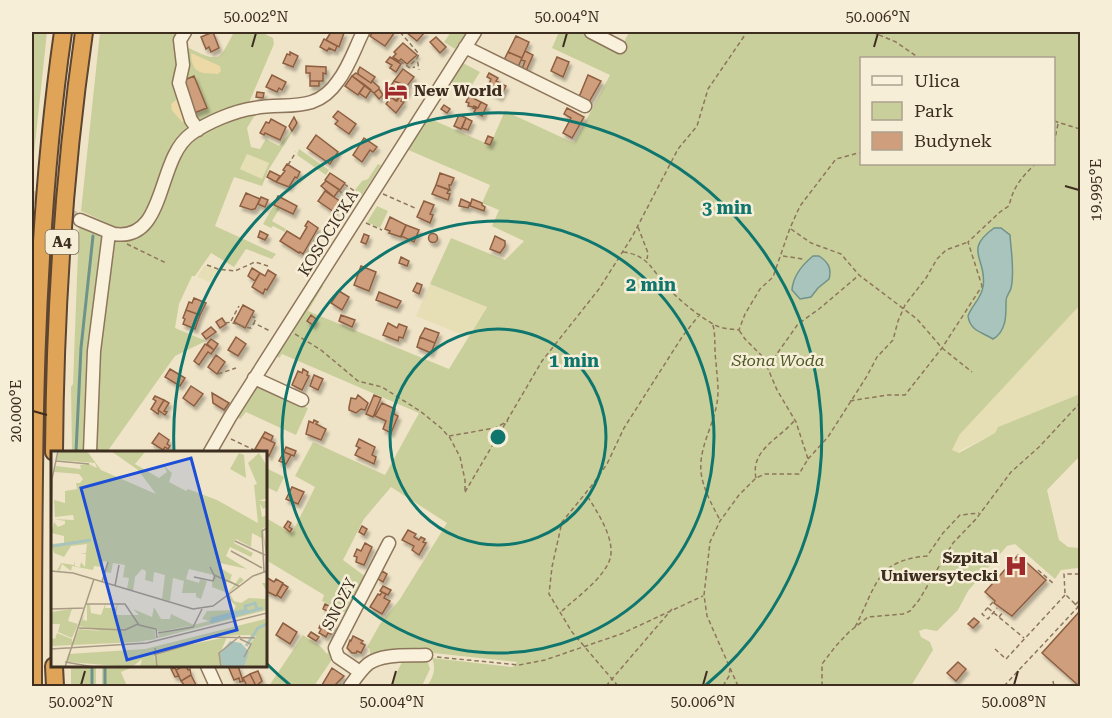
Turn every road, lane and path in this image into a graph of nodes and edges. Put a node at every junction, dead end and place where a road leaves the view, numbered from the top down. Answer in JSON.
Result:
{"nodes":[{"id":1,"x":63,"y":32,"type":"edge"},
{"id":2,"x":84,"y":32,"type":"edge"},
{"id":3,"x":185,"y":32,"type":"edge"},
{"id":4,"x":363,"y":32,"type":"edge"},
{"id":5,"x":400,"y":32,"type":"edge"},
{"id":6,"x":475,"y":32,"type":"edge"},
{"id":7,"x":591,"y":32,"type":"edge"},
{"id":8,"x":747,"y":32,"type":"edge"},
{"id":9,"x":872,"y":32,"type":"edge"},
{"id":10,"x":465,"y":47,"type":"junction"},
{"id":11,"x":620,"y":47,"type":"dead end"},
{"id":12,"x":918,"y":57,"type":"edge"},
{"id":13,"x":417,"y":58,"type":"junction"},
{"id":14,"x":400,"y":61,"type":"dead end"},
{"id":15,"x":411,"y":64,"type":"dead end"},
{"id":16,"x":415,"y":67,"type":"dead end"},
{"id":17,"x":419,"y":69,"type":"dead end"},
{"id":18,"x":585,"y":106,"type":"dead end"},
{"id":19,"x":1055,"y":122,"type":"edge"},
{"id":20,"x":1058,"y":123,"type":"junction"},
{"id":21,"x":1080,"y":129,"type":"edge"},
{"id":22,"x":198,"y":130,"type":"junction"},
{"id":23,"x":1055,"y":135,"type":"edge"},
{"id":24,"x":296,"y":152,"type":"dead end"},
{"id":25,"x":860,"y":152,"type":"edge"},
{"id":26,"x":288,"y":165,"type":"dead end"},
{"id":27,"x":1034,"y":165,"type":"edge"},
{"id":28,"x":344,"y":184,"type":"dead end"},
{"id":29,"x":338,"y":190,"type":"dead end"},
{"id":30,"x":384,"y":194,"type":"dead end"},
{"id":31,"x":360,"y":195,"type":"dead end"},
{"id":32,"x":356,"y":202,"type":"dead end"},
{"id":33,"x":415,"y":208,"type":"dead end"},
{"id":34,"x":80,"y":220,"type":"tunnel mouth"},
{"id":35,"x":366,"y":223,"type":"dead end"},
{"id":36,"x":638,"y":226,"type":"junction"},
{"id":37,"x":790,"y":228,"type":"junction"},
{"id":38,"x":382,"y":230,"type":"dead end"},
{"id":39,"x":114,"y":234,"type":"junction"},
{"id":40,"x":968,"y":242,"type":"junction"},
{"id":41,"x":623,"y":252,"type":"junction"},
{"id":42,"x":782,"y":256,"type":"junction"},
{"id":43,"x":803,"y":259,"type":"dead end"},
{"id":44,"x":646,"y":260,"type":"junction"},
{"id":45,"x":166,"y":263,"type":"dead end"},
{"id":46,"x":207,"y":265,"type":"dead end"},
{"id":47,"x":268,"y":266,"type":"dead end"},
{"id":48,"x":859,"y":275,"type":"junction"},
{"id":49,"x":239,"y":306,"type":"dead end"},
{"id":50,"x":903,"y":309,"type":"junction"},
{"id":51,"x":700,"y":314,"type":"junction"},
{"id":52,"x":251,"y":315,"type":"dead end"},
{"id":53,"x":225,"y":322,"type":"dead end"},
{"id":54,"x":231,"y":322,"type":"junction"},
{"id":55,"x":254,"y":322,"type":"junction"},
{"id":56,"x":713,"y":324,"type":"junction"},
{"id":57,"x":286,"y":329,"type":"junction"},
{"id":58,"x":740,"y":330,"type":"junction"},
{"id":59,"x":273,"y":332,"type":"dead end"},
{"id":60,"x":942,"y":348,"type":"junction"},
{"id":61,"x":768,"y":367,"type":"junction"},
{"id":62,"x":236,"y":368,"type":"dead end"},
{"id":63,"x":972,"y":372,"type":"dead end"},
{"id":64,"x":218,"y":374,"type":"dead end"},
{"id":65,"x":254,"y":378,"type":"junction"},
{"id":66,"x":302,"y":400,"type":"dead end"},
{"id":67,"x":850,"y":401,"type":"junction"},
{"id":68,"x":1080,"y":403,"type":"edge"},
{"id":69,"x":795,"y":420,"type":"junction"},
{"id":70,"x":508,"y":421,"type":"junction"},
{"id":71,"x":448,"y":436,"type":"junction"},
{"id":72,"x":229,"y":438,"type":"dead end"},
{"id":73,"x":254,"y":450,"type":"dead end"},
{"id":74,"x":54,"y":451,"type":"edge"},
{"id":75,"x":90,"y":451,"type":"edge"},
{"id":76,"x":211,"y":451,"type":"edge"},
{"id":77,"x":808,"y":459,"type":"junction"},
{"id":78,"x":756,"y":478,"type":"junction"},
{"id":79,"x":585,"y":494,"type":"junction"},
{"id":80,"x":980,"y":513,"type":"junction"},
{"id":81,"x":720,"y":521,"type":"junction"},
{"id":82,"x":389,"y":543,"type":"dead end"},
{"id":83,"x":1038,"y":570,"type":"dead end"},
{"id":84,"x":1080,"y":574,"type":"edge"},
{"id":85,"x":1054,"y":584,"type":"dead end"},
{"id":86,"x":1065,"y":594,"type":"junction"},
{"id":87,"x":704,"y":596,"type":"junction"},
{"id":88,"x":1080,"y":600,"type":"edge"},
{"id":89,"x":993,"y":602,"type":"dead end"},
{"id":90,"x":1075,"y":605,"type":"junction"},
{"id":91,"x":673,"y":608,"type":"junction"},
{"id":92,"x":988,"y":608,"type":"junction"},
{"id":93,"x":997,"y":608,"type":"dead end"},
{"id":94,"x":1004,"y":611,"type":"dead end"},
{"id":95,"x":560,"y":612,"type":"junction"},
{"id":96,"x":993,"y":613,"type":"junction"},
{"id":97,"x":999,"y":618,"type":"junction"},
{"id":98,"x":1064,"y":622,"type":"junction"},
{"id":99,"x":1068,"y":626,"type":"dead end"},
{"id":100,"x":854,"y":627,"type":"junction"},
{"id":101,"x":1025,"y":638,"type":"junction"},
{"id":102,"x":585,"y":647,"type":"junction"},
{"id":103,"x":995,"y":649,"type":"dead end"},
{"id":104,"x":426,"y":656,"type":"joint"},
{"id":105,"x":54,"y":667,"type":"edge"},
{"id":106,"x":207,"y":667,"type":"edge"},
{"id":107,"x":730,"y":668,"type":"junction"},
{"id":108,"x":360,"y":672,"type":"junction"},
{"id":109,"x":613,"y":679,"type":"junction"},
{"id":110,"x":1053,"y":681,"type":"dead end"},
{"id":111,"x":33,"y":687,"type":"edge"},
{"id":112,"x":55,"y":687,"type":"edge"},
{"id":113,"x":216,"y":687,"type":"edge"},
{"id":114,"x":350,"y":687,"type":"edge"},
{"id":115,"x":606,"y":687,"type":"edge"},
{"id":116,"x":618,"y":687,"type":"edge"},
{"id":117,"x":723,"y":687,"type":"edge"},
{"id":118,"x":738,"y":687,"type":"edge"},
{"id":119,"x":822,"y":687,"type":"edge"},
{"id":120,"x":1004,"y":687,"type":"edge"},
{"id":121,"x":1054,"y":687,"type":"edge"}],
"edges":[{"from":1,"to":111,"type":"highway","number":"A4"},
{"from":2,"to":74,"type":"highway","number":"A4"},
{"from":3,"to":22,"type":"street"},
{"from":4,"to":22,"type":"street"},
{"from":5,"to":13,"type":"path"},
{"from":6,"to":10,"type":"street","name":"KOSOCICKA"},
{"from":7,"to":11,"type":"street"},
{"from":8,"to":36,"type":"path"},
{"from":9,"to":12,"type":"path"},
{"from":10,"to":18,"type":"street"},
{"from":10,"to":57,"type":"street","name":"KOSOCICKA"},
{"from":13,"to":15,"type":"path"},
{"from":13,"to":17,"type":"path"},
{"from":14,"to":16,"type":"path"},
{"from":19,"to":20,"type":"path"},
{"from":20,"to":21,"type":"path"},
{"from":20,"to":23,"type":"path"},
{"from":22,"to":39,"type":"street"},
{"from":24,"to":26,"type":"path"},
{"from":25,"to":37,"type":"path"},
{"from":27,"to":40,"type":"path"},
{"from":28,"to":31,"type":"path"},
{"from":29,"to":32,"type":"path"},
{"from":30,"to":33,"type":"path"},
{"from":34,"to":39,"type":"street"},
{"from":35,"to":38,"type":"path"},
{"from":36,"to":41,"type":"path"},
{"from":36,"to":44,"type":"path"},
{"from":37,"to":42,"type":"path"},
{"from":37,"to":48,"type":"path"},
{"from":39,"to":45,"type":"path"},
{"from":39,"to":75,"type":"street"},
{"from":40,"to":50,"type":"path"},
{"from":40,"to":60,"type":"path"},
{"from":41,"to":44,"type":"path"},
{"from":41,"to":70,"type":"path"},
{"from":42,"to":43,"type":"path"},
{"from":42,"to":58,"type":"path"},
{"from":44,"to":51,"type":"path"},
{"from":46,"to":47,"type":"path"},
{"from":48,"to":50,"type":"path"},
{"from":48,"to":61,"type":"path"},
{"from":49,"to":54,"type":"path"},
{"from":50,"to":60,"type":"path"},
{"from":50,"to":67,"type":"path"},
{"from":51,"to":56,"type":"path"},
{"from":51,"to":79,"type":"path"},
{"from":52,"to":55,"type":"path"},
{"from":53,"to":54,"type":"path"},
{"from":54,"to":55,"type":"path"},
{"from":55,"to":59,"type":"path"},
{"from":56,"to":58,"type":"path"},
{"from":56,"to":81,"type":"path"},
{"from":57,"to":65,"type":"street","name":"KOSOCICKA"},
{"from":57,"to":71,"type":"path"},
{"from":58,"to":61,"type":"path"},
{"from":60,"to":63,"type":"path"},
{"from":60,"to":67,"type":"path"},
{"from":61,"to":69,"type":"path"},
{"from":62,"to":64,"type":"path"},
{"from":65,"to":66,"type":"street"},
{"from":65,"to":76,"type":"street","name":"KOSOCICKA"},
{"from":67,"to":77,"type":"path"},
{"from":68,"to":80,"type":"path"},
{"from":69,"to":77,"type":"path"},
{"from":69,"to":78,"type":"path"},
{"from":70,"to":71,"type":"path"},
{"from":70,"to":71,"type":"path"},
{"from":72,"to":73,"type":"path"},
{"from":77,"to":78,"type":"path"},
{"from":78,"to":81,"type":"path"},
{"from":79,"to":95,"type":"path"},
{"from":79,"to":95,"type":"path"},
{"from":80,"to":100,"type":"path"},
{"from":80,"to":100,"type":"path"},
{"from":81,"to":87,"type":"path"},
{"from":82,"to":108,"type":"street","name":"SNOZY"},
{"from":83,"to":85,"type":"path"},
{"from":84,"to":86,"type":"path"},
{"from":86,"to":90,"type":"path"},
{"from":86,"to":101,"type":"path"},
{"from":87,"to":91,"type":"path"},
{"from":87,"to":107,"type":"path"},
{"from":88,"to":90,"type":"path"},
{"from":89,"to":92,"type":"path"},
{"from":90,"to":98,"type":"path"},
{"from":91,"to":102,"type":"path"},
{"from":91,"to":109,"type":"path"},
{"from":92,"to":96,"type":"path"},
{"from":92,"to":96,"type":"path"},
{"from":93,"to":96,"type":"path"},
{"from":94,"to":97,"type":"path"},
{"from":95,"to":102,"type":"path"},
{"from":96,"to":97,"type":"path"},
{"from":97,"to":101,"type":"path"},
{"from":98,"to":99,"type":"path"},
{"from":98,"to":120,"type":"path"},
{"from":100,"to":119,"type":"path"},
{"from":101,"to":103,"type":"path"},
{"from":102,"to":104,"type":"path"},
{"from":102,"to":109,"type":"path"},
{"from":104,"to":108,"type":"street"},
{"from":105,"to":112,"type":"highway"},
{"from":106,"to":113,"type":"street"},
{"from":107,"to":117,"type":"path"},
{"from":107,"to":118,"type":"path"},
{"from":108,"to":114,"type":"street"},
{"from":109,"to":115,"type":"path"},
{"from":109,"to":116,"type":"path"},
{"from":110,"to":121,"type":"path"}]}
